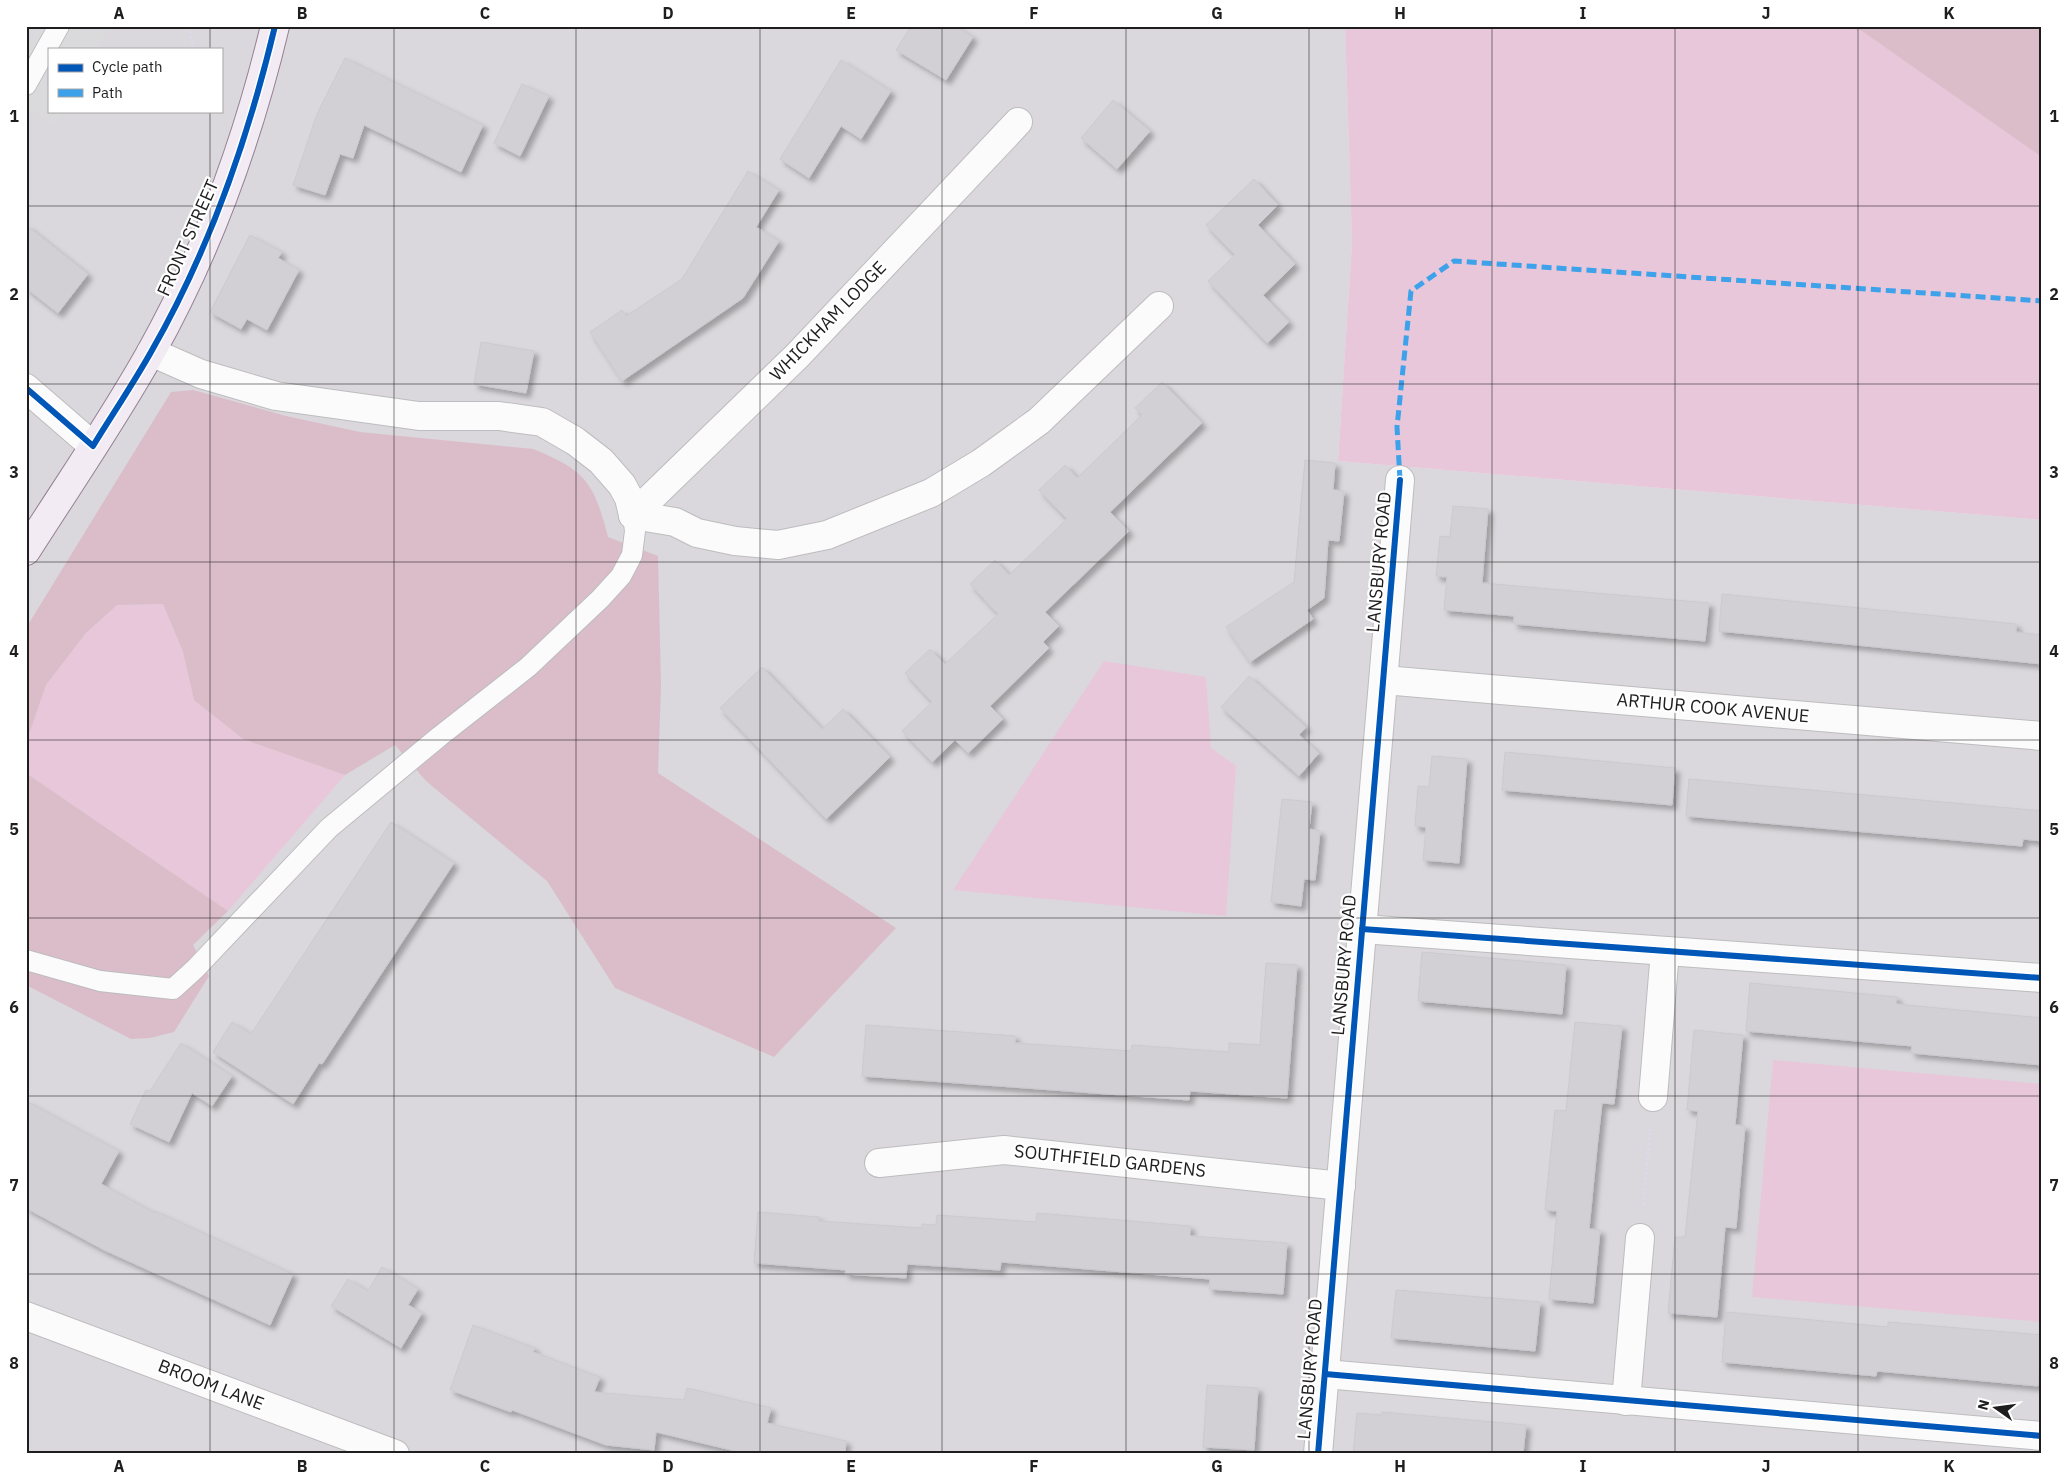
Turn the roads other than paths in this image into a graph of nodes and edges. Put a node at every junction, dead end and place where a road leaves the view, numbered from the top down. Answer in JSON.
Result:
{"nodes":[{"id":1,"x":59,"y":26,"type":"edge"},
{"id":2,"x":275,"y":26,"type":"edge"},
{"id":3,"x":26,"y":85,"type":"edge"},
{"id":4,"x":1018,"y":122,"type":"dead end"},
{"id":5,"x":1159,"y":306,"type":"dead end"},
{"id":6,"x":151,"y":352,"type":"junction"},
{"id":7,"x":26,"y":388,"type":"edge"},
{"id":8,"x":93,"y":446,"type":"junction"},
{"id":9,"x":1400,"y":480,"type":"dead end"},
{"id":10,"x":633,"y":515,"type":"junction"},
{"id":11,"x":26,"y":551,"type":"edge"},
{"id":12,"x":1384,"y":680,"type":"junction"},
{"id":13,"x":2042,"y":736,"type":"edge"},
{"id":14,"x":1362,"y":929,"type":"junction"},
{"id":15,"x":1665,"y":951,"type":"junction"},
{"id":16,"x":26,"y":960,"type":"edge"},
{"id":17,"x":2042,"y":978,"type":"edge"},
{"id":18,"x":1653,"y":1097,"type":"road end"},
{"id":19,"x":879,"y":1162,"type":"dead end"},
{"id":20,"x":1341,"y":1186,"type":"junction"},
{"id":21,"x":1640,"y":1238,"type":"road end"},
{"id":22,"x":26,"y":1316,"type":"edge"},
{"id":23,"x":1325,"y":1374,"type":"junction"},
{"id":24,"x":1626,"y":1401,"type":"junction"},
{"id":25,"x":2030,"y":1442,"type":"edge"},
{"id":26,"x":395,"y":1454,"type":"edge"},
{"id":27,"x":1318,"y":1454,"type":"edge"}],
"edges":[{"from":1,"to":3,"type":"lane"},
{"from":2,"to":6,"type":"main road","name":"FRONT STREET"},
{"from":4,"to":10,"type":"street","name":"WHICKHAM LODGE"},
{"from":5,"to":10,"type":"street"},
{"from":6,"to":8,"type":"main road","name":"FRONT STREET"},
{"from":6,"to":10,"type":"street"},
{"from":7,"to":8,"type":"street"},
{"from":8,"to":11,"type":"main road","name":"FRONT STREET"},
{"from":9,"to":12,"type":"street","name":"LANSBURY ROAD"},
{"from":10,"to":16,"type":"lane"},
{"from":12,"to":13,"type":"street","name":"ARTHUR COOK AVENUE"},
{"from":12,"to":14,"type":"street","name":"LANSBURY ROAD"},
{"from":14,"to":15,"type":"street"},
{"from":14,"to":20,"type":"street","name":"LANSBURY ROAD"},
{"from":15,"to":17,"type":"street"},
{"from":15,"to":18,"type":"street"},
{"from":19,"to":20,"type":"street","name":"SOUTHFIELD GARDENS"},
{"from":20,"to":23,"type":"street","name":"LANSBURY ROAD"},
{"from":21,"to":24,"type":"street"},
{"from":22,"to":26,"type":"street","name":"BROOM LANE"},
{"from":23,"to":24,"type":"street"},
{"from":23,"to":27,"type":"street","name":"LANSBURY ROAD"},
{"from":24,"to":25,"type":"street"}]}
